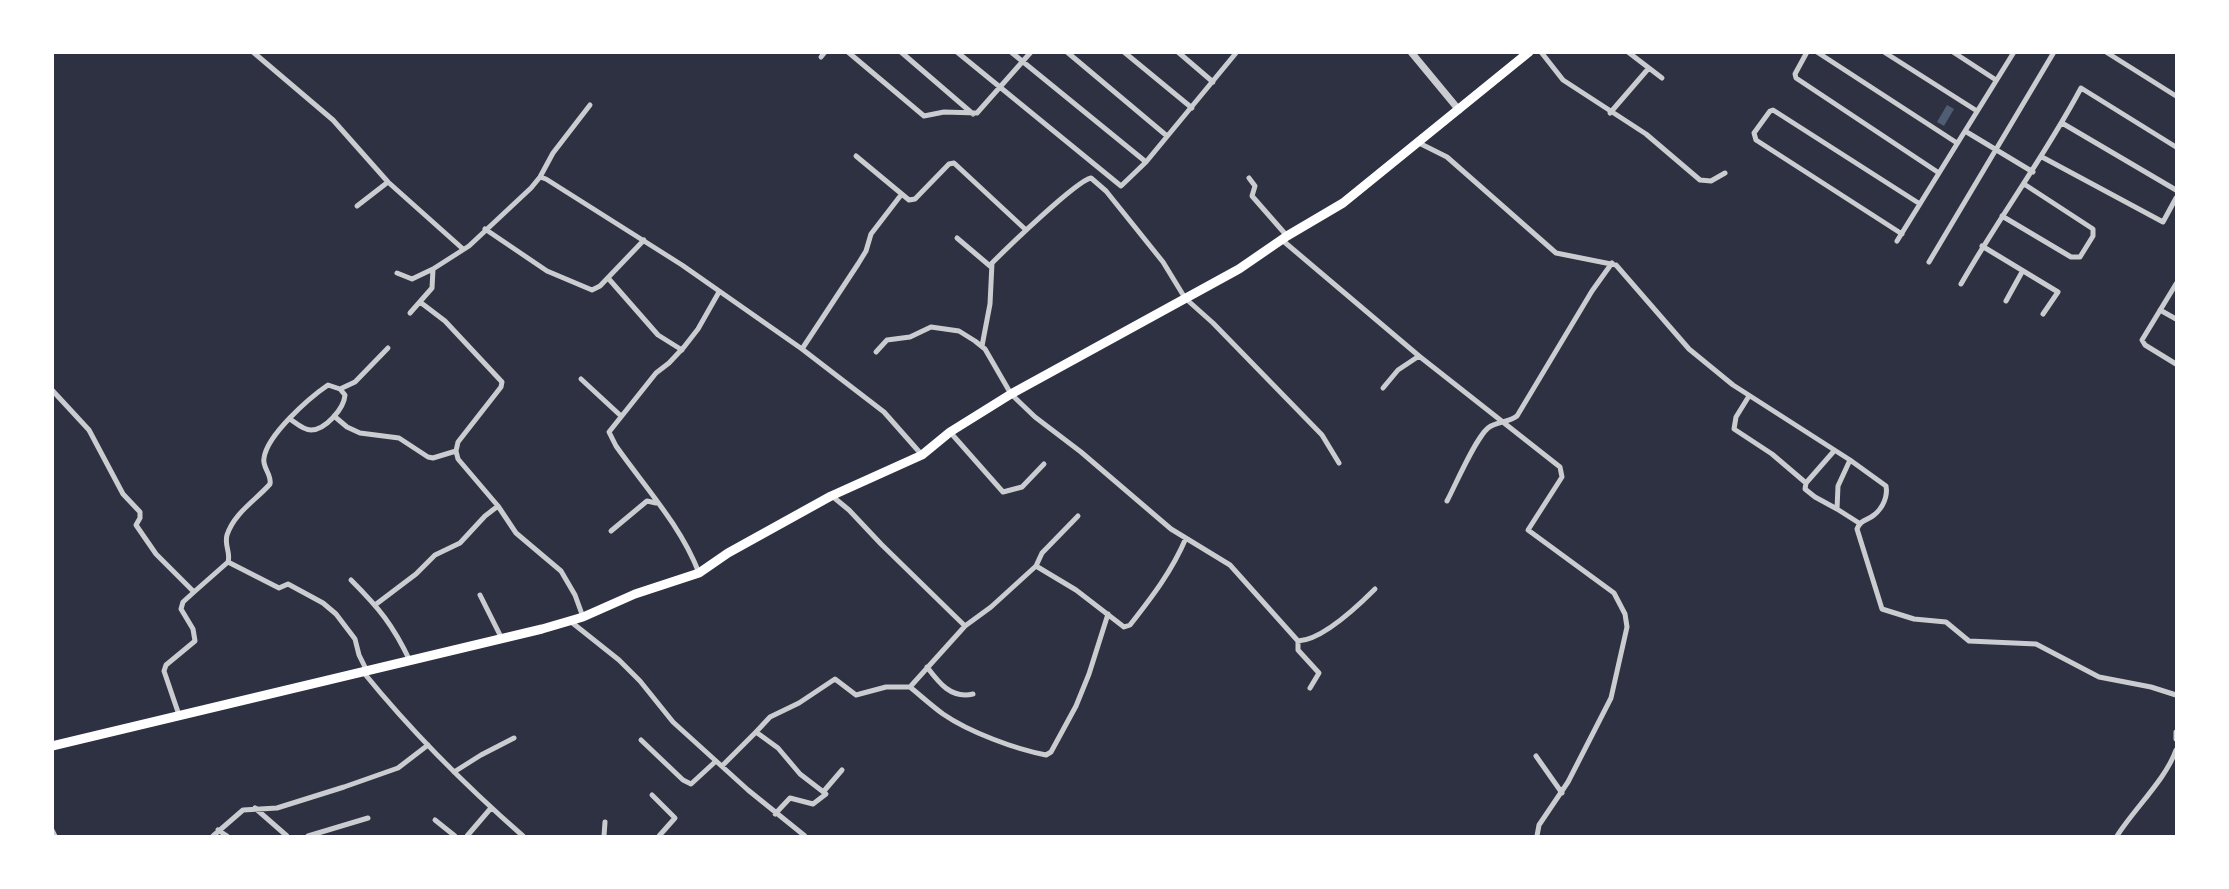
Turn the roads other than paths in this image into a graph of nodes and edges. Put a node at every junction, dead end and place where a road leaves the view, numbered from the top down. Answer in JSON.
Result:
{"nodes":[{"id":1,"x":253,"y":52,"type":"edge"},
{"id":2,"x":848,"y":52,"type":"edge"},
{"id":3,"x":901,"y":52,"type":"edge"},
{"id":4,"x":956,"y":52,"type":"edge"},
{"id":5,"x":1011,"y":52,"type":"edge"},
{"id":6,"x":1031,"y":52,"type":"edge"},
{"id":7,"x":1067,"y":52,"type":"edge"},
{"id":8,"x":1124,"y":52,"type":"edge"},
{"id":9,"x":1178,"y":52,"type":"edge"},
{"id":10,"x":1412,"y":52,"type":"edge"},
{"id":11,"x":1529,"y":52,"type":"edge"},
{"id":12,"x":1540,"y":52,"type":"edge"},
{"id":13,"x":1628,"y":52,"type":"edge"},
{"id":14,"x":1807,"y":52,"type":"edge"},
{"id":15,"x":1817,"y":52,"type":"edge"},
{"id":16,"x":1884,"y":52,"type":"edge"},
{"id":17,"x":1953,"y":52,"type":"edge"},
{"id":18,"x":2014,"y":52,"type":"edge"},
{"id":19,"x":2054,"y":52,"type":"edge"},
{"id":20,"x":2106,"y":52,"type":"edge"},
{"id":21,"x":1237,"y":53,"type":"edge"},
{"id":22,"x":1023,"y":62,"type":"junction"},
{"id":23,"x":1648,"y":69,"type":"junction"},
{"id":24,"x":1662,"y":78,"type":"dead end"},
{"id":25,"x":1996,"y":80,"type":"junction"},
{"id":26,"x":1213,"y":82,"type":"junction"},
{"id":27,"x":1000,"y":89,"type":"junction"},
{"id":28,"x":2176,"y":96,"type":"edge"},
{"id":29,"x":590,"y":105,"type":"dead end"},
{"id":30,"x":1192,"y":108,"type":"junction"},
{"id":31,"x":1459,"y":110,"type":"junction"},
{"id":32,"x":1977,"y":112,"type":"junction"},
{"id":33,"x":1610,"y":113,"type":"junction"},
{"id":34,"x":973,"y":114,"type":"junction"},
{"id":35,"x":2062,"y":123,"type":"junction"},
{"id":36,"x":1966,"y":131,"type":"junction"},
{"id":37,"x":1166,"y":136,"type":"junction"},
{"id":38,"x":1416,"y":142,"type":"junction"},
{"id":39,"x":1957,"y":143,"type":"junction"},
{"id":40,"x":2176,"y":147,"type":"edge"},
{"id":41,"x":1997,"y":148,"type":"junction"},
{"id":42,"x":856,"y":156,"type":"dead end"},
{"id":43,"x":2042,"y":157,"type":"junction"},
{"id":44,"x":1146,"y":162,"type":"junction"},
{"id":45,"x":2033,"y":172,"type":"junction"},
{"id":46,"x":1725,"y":173,"type":"dead end"},
{"id":47,"x":1939,"y":173,"type":"junction"},
{"id":48,"x":540,"y":177,"type":"junction"},
{"id":49,"x":1249,"y":178,"type":"dead end"},
{"id":50,"x":388,"y":182,"type":"junction"},
{"id":51,"x":2024,"y":184,"type":"junction"},
{"id":52,"x":2176,"y":190,"type":"edge"},
{"id":53,"x":902,"y":195,"type":"junction"},
{"id":54,"x":2176,"y":198,"type":"edge"},
{"id":55,"x":1920,"y":204,"type":"junction"},
{"id":56,"x":357,"y":206,"type":"dead end"},
{"id":57,"x":2002,"y":216,"type":"junction"},
{"id":58,"x":485,"y":229,"type":"junction"},
{"id":59,"x":1026,"y":230,"type":"junction"},
{"id":60,"x":1902,"y":234,"type":"junction"},
{"id":61,"x":957,"y":238,"type":"dead end"},
{"id":62,"x":1284,"y":238,"type":"junction"},
{"id":63,"x":644,"y":240,"type":"junction"},
{"id":64,"x":1897,"y":241,"type":"dead end"},
{"id":65,"x":1982,"y":246,"type":"junction"},
{"id":66,"x":463,"y":249,"type":"junction"},
{"id":67,"x":1929,"y":262,"type":"dead end"},
{"id":68,"x":1612,"y":263,"type":"junction"},
{"id":69,"x":990,"y":266,"type":"junction"},
{"id":70,"x":432,"y":269,"type":"junction"},
{"id":71,"x":2022,"y":272,"type":"junction"},
{"id":72,"x":397,"y":273,"type":"dead end"},
{"id":73,"x":608,"y":278,"type":"junction"},
{"id":74,"x":1961,"y":284,"type":"dead end"},
{"id":75,"x":2176,"y":284,"type":"edge"},
{"id":76,"x":719,"y":292,"type":"junction"},
{"id":77,"x":1185,"y":298,"type":"junction"},
{"id":78,"x":2006,"y":301,"type":"dead end"},
{"id":79,"x":420,"y":302,"type":"junction"},
{"id":80,"x":2160,"y":310,"type":"junction"},
{"id":81,"x":410,"y":313,"type":"dead end"},
{"id":82,"x":2043,"y":314,"type":"dead end"},
{"id":83,"x":2176,"y":320,"type":"edge"},
{"id":84,"x":982,"y":346,"type":"junction"},
{"id":85,"x":388,"y":348,"type":"dead end"},
{"id":86,"x":802,"y":349,"type":"junction"},
{"id":87,"x":682,"y":350,"type":"junction"},
{"id":88,"x":876,"y":352,"type":"dead end"},
{"id":89,"x":1419,"y":356,"type":"junction"},
{"id":90,"x":2176,"y":364,"type":"edge"},
{"id":91,"x":581,"y":379,"type":"dead end"},
{"id":92,"x":1383,"y":388,"type":"dead end"},
{"id":93,"x":340,"y":389,"type":"junction"},
{"id":94,"x":52,"y":390,"type":"edge"},
{"id":95,"x":1011,"y":394,"type":"junction"},
{"id":96,"x":1749,"y":396,"type":"junction"},
{"id":97,"x":334,"y":416,"type":"junction"},
{"id":98,"x":622,"y":416,"type":"junction"},
{"id":99,"x":290,"y":419,"type":"junction"},
{"id":100,"x":1505,"y":422,"type":"junction"},
{"id":101,"x":950,"y":432,"type":"junction"},
{"id":102,"x":456,"y":451,"type":"junction"},
{"id":103,"x":1834,"y":452,"type":"junction"},
{"id":104,"x":922,"y":455,"type":"junction"},
{"id":105,"x":1850,"y":460,"type":"junction"},
{"id":106,"x":1339,"y":462,"type":"dead end"},
{"id":107,"x":1044,"y":464,"type":"dead end"},
{"id":108,"x":1806,"y":483,"type":"junction"},
{"id":109,"x":831,"y":496,"type":"junction"},
{"id":110,"x":1447,"y":501,"type":"dead end"},
{"id":111,"x":657,"y":503,"type":"junction"},
{"id":112,"x":498,"y":506,"type":"junction"},
{"id":113,"x":1837,"y":509,"type":"junction"},
{"id":114,"x":1078,"y":516,"type":"dead end"},
{"id":115,"x":1859,"y":523,"type":"junction"},
{"id":116,"x":611,"y":531,"type":"dead end"},
{"id":117,"x":1186,"y":538,"type":"junction"},
{"id":118,"x":228,"y":562,"type":"junction"},
{"id":119,"x":1036,"y":566,"type":"junction"},
{"id":120,"x":698,"y":574,"type":"junction"},
{"id":121,"x":351,"y":580,"type":"dead end"},
{"id":122,"x":1375,"y":589,"type":"dead end"},
{"id":123,"x":194,"y":592,"type":"junction"},
{"id":124,"x":480,"y":594,"type":"dead end"},
{"id":125,"x":375,"y":605,"type":"junction"},
{"id":126,"x":1108,"y":614,"type":"junction"},
{"id":127,"x":583,"y":617,"type":"junction"},
{"id":128,"x":570,"y":621,"type":"junction"},
{"id":129,"x":966,"y":626,"type":"junction"},
{"id":130,"x":502,"y":640,"type":"junction"},
{"id":131,"x":1298,"y":641,"type":"junction"},
{"id":132,"x":410,"y":661,"type":"junction"},
{"id":133,"x":928,"y":667,"type":"junction"},
{"id":134,"x":366,"y":672,"type":"junction"},
{"id":135,"x":910,"y":687,"type":"junction"},
{"id":136,"x":1310,"y":688,"type":"dead end"},
{"id":137,"x":973,"y":694,"type":"dead end"},
{"id":138,"x":2176,"y":695,"type":"edge"},
{"id":139,"x":179,"y":715,"type":"junction"},
{"id":140,"x":756,"y":732,"type":"junction"},
{"id":141,"x":2176,"y":732,"type":"edge"},
{"id":142,"x":514,"y":738,"type":"dead end"},
{"id":143,"x":641,"y":740,"type":"dead end"},
{"id":144,"x":2176,"y":740,"type":"edge"},
{"id":145,"x":428,"y":745,"type":"junction"},
{"id":146,"x":52,"y":746,"type":"edge"},
{"id":147,"x":2176,"y":750,"type":"edge"},
{"id":148,"x":1536,"y":756,"type":"dead end"},
{"id":149,"x":716,"y":760,"type":"junction"},
{"id":150,"x":722,"y":766,"type":"junction"},
{"id":151,"x":842,"y":770,"type":"dead end"},
{"id":152,"x":454,"y":772,"type":"junction"},
{"id":153,"x":824,"y":792,"type":"junction"},
{"id":154,"x":1562,"y":793,"type":"junction"},
{"id":155,"x":652,"y":795,"type":"dead end"},
{"id":156,"x":255,"y":808,"type":"junction"},
{"id":157,"x":491,"y":808,"type":"junction"},
{"id":158,"x":776,"y":814,"type":"junction"},
{"id":159,"x":368,"y":818,"type":"dead end"},
{"id":160,"x":435,"y":820,"type":"dead end"},
{"id":161,"x":605,"y":822,"type":"dead end"},
{"id":162,"x":52,"y":830,"type":"edge"},
{"id":163,"x":218,"y":830,"type":"junction"},
{"id":164,"x":55,"y":836,"type":"edge"},
{"id":165,"x":212,"y":836,"type":"edge"},
{"id":166,"x":227,"y":836,"type":"edge"},
{"id":167,"x":287,"y":836,"type":"edge"},
{"id":168,"x":308,"y":836,"type":"edge"},
{"id":169,"x":455,"y":836,"type":"edge"},
{"id":170,"x":467,"y":836,"type":"edge"},
{"id":171,"x":523,"y":836,"type":"edge"},
{"id":172,"x":604,"y":836,"type":"edge"},
{"id":173,"x":659,"y":836,"type":"edge"},
{"id":174,"x":805,"y":836,"type":"edge"},
{"id":175,"x":1537,"y":836,"type":"edge"},
{"id":176,"x":2117,"y":836,"type":"edge"}],
"edges":[{"from":1,"to":50,"type":"street"},
{"from":2,"to":34,"type":"street"},
{"from":3,"to":34,"type":"street"},
{"from":4,"to":27,"type":"street"},
{"from":5,"to":22,"type":"street"},
{"from":6,"to":22,"type":"street"},
{"from":7,"to":37,"type":"street"},
{"from":8,"to":30,"type":"street"},
{"from":9,"to":26,"type":"street"},
{"from":10,"to":31,"type":"street"},
{"from":11,"to":31,"type":"main road"},
{"from":12,"to":33,"type":"street"},
{"from":13,"to":23,"type":"street"},
{"from":14,"to":47,"type":"street"},
{"from":15,"to":39,"type":"street"},
{"from":16,"to":32,"type":"street"},
{"from":17,"to":25,"type":"street"},
{"from":18,"to":25,"type":"street"},
{"from":19,"to":41,"type":"street"},
{"from":20,"to":28,"type":"street"},
{"from":21,"to":26,"type":"street"},
{"from":22,"to":27,"type":"street"},
{"from":22,"to":44,"type":"street"},
{"from":23,"to":24,"type":"street"},
{"from":23,"to":33,"type":"street"},
{"from":25,"to":32,"type":"street"},
{"from":26,"to":30,"type":"street"},
{"from":27,"to":34,"type":"street"},
{"from":27,"to":44,"type":"street"},
{"from":29,"to":48,"type":"street"},
{"from":30,"to":37,"type":"street"},
{"from":31,"to":38,"type":"main road"},
{"from":32,"to":36,"type":"street"},
{"from":33,"to":46,"type":"street"},
{"from":35,"to":40,"type":"street"},
{"from":35,"to":43,"type":"street"},
{"from":35,"to":52,"type":"street"},
{"from":36,"to":39,"type":"street"},
{"from":36,"to":41,"type":"street"},
{"from":37,"to":44,"type":"street"},
{"from":38,"to":62,"type":"main road"},
{"from":38,"to":68,"type":"street"},
{"from":39,"to":47,"type":"street"},
{"from":41,"to":45,"type":"street"},
{"from":41,"to":67,"type":"street"},
{"from":42,"to":53,"type":"street"},
{"from":43,"to":45,"type":"street"},
{"from":43,"to":54,"type":"street"},
{"from":45,"to":51,"type":"street"},
{"from":47,"to":55,"type":"street"},
{"from":48,"to":58,"type":"street"},
{"from":48,"to":63,"type":"street"},
{"from":49,"to":62,"type":"street"},
{"from":50,"to":56,"type":"street"},
{"from":50,"to":66,"type":"street"},
{"from":51,"to":57,"type":"street"},
{"from":51,"to":57,"type":"street"},
{"from":53,"to":59,"type":"street"},
{"from":53,"to":86,"type":"street"},
{"from":55,"to":60,"type":"street"},
{"from":55,"to":60,"type":"street"},
{"from":57,"to":65,"type":"street"},
{"from":58,"to":66,"type":"street"},
{"from":58,"to":73,"type":"street"},
{"from":59,"to":69,"type":"street"},
{"from":59,"to":77,"type":"street"},
{"from":60,"to":64,"type":"street"},
{"from":61,"to":69,"type":"street"},
{"from":62,"to":77,"type":"main road"},
{"from":62,"to":89,"type":"street"},
{"from":63,"to":73,"type":"street"},
{"from":63,"to":76,"type":"street"},
{"from":65,"to":71,"type":"street"},
{"from":65,"to":74,"type":"street"},
{"from":66,"to":70,"type":"street"},
{"from":68,"to":96,"type":"street"},
{"from":68,"to":100,"type":"street"},
{"from":69,"to":84,"type":"street"},
{"from":70,"to":72,"type":"street"},
{"from":70,"to":79,"type":"street"},
{"from":71,"to":78,"type":"street"},
{"from":71,"to":82,"type":"street"},
{"from":73,"to":87,"type":"street"},
{"from":75,"to":80,"type":"street"},
{"from":76,"to":86,"type":"street"},
{"from":76,"to":87,"type":"street"},
{"from":77,"to":95,"type":"main road"},
{"from":77,"to":106,"type":"street"},
{"from":79,"to":81,"type":"street"},
{"from":79,"to":102,"type":"street"},
{"from":80,"to":83,"type":"street"},
{"from":80,"to":90,"type":"street"},
{"from":84,"to":88,"type":"street"},
{"from":84,"to":95,"type":"street"},
{"from":85,"to":93,"type":"street"},
{"from":86,"to":104,"type":"street"},
{"from":87,"to":98,"type":"street"},
{"from":89,"to":92,"type":"street"},
{"from":89,"to":100,"type":"street"},
{"from":91,"to":98,"type":"street"},
{"from":93,"to":97,"type":"street"},
{"from":93,"to":99,"type":"street"},
{"from":94,"to":123,"type":"street"},
{"from":95,"to":101,"type":"main road"},
{"from":95,"to":117,"type":"street"},
{"from":96,"to":103,"type":"street"},
{"from":96,"to":108,"type":"street"},
{"from":97,"to":99,"type":"street"},
{"from":97,"to":102,"type":"street"},
{"from":98,"to":111,"type":"street"},
{"from":99,"to":118,"type":"street"},
{"from":100,"to":110,"type":"street"},
{"from":100,"to":154,"type":"street"},
{"from":101,"to":104,"type":"main road"},
{"from":101,"to":107,"type":"street"},
{"from":102,"to":112,"type":"street"},
{"from":103,"to":105,"type":"street"},
{"from":103,"to":108,"type":"street"},
{"from":104,"to":109,"type":"main road"},
{"from":105,"to":113,"type":"street"},
{"from":105,"to":115,"type":"street"},
{"from":108,"to":113,"type":"street"},
{"from":109,"to":120,"type":"main road"},
{"from":109,"to":129,"type":"street"},
{"from":111,"to":116,"type":"street"},
{"from":111,"to":120,"type":"street"},
{"from":112,"to":125,"type":"street"},
{"from":112,"to":127,"type":"street"},
{"from":113,"to":115,"type":"street"},
{"from":114,"to":119,"type":"street"},
{"from":115,"to":138,"type":"street"},
{"from":117,"to":126,"type":"street"},
{"from":117,"to":131,"type":"street"},
{"from":118,"to":123,"type":"street"},
{"from":118,"to":134,"type":"street"},
{"from":119,"to":126,"type":"street"},
{"from":119,"to":129,"type":"street"},
{"from":120,"to":127,"type":"main road"},
{"from":121,"to":125,"type":"street"},
{"from":122,"to":131,"type":"street"},
{"from":123,"to":139,"type":"street"},
{"from":124,"to":130,"type":"street"},
{"from":125,"to":132,"type":"street"},
{"from":126,"to":135,"type":"street"},
{"from":127,"to":128,"type":"main road"},
{"from":128,"to":130,"type":"main road"},
{"from":128,"to":149,"type":"street"},
{"from":129,"to":133,"type":"street"},
{"from":130,"to":132,"type":"main road"},
{"from":131,"to":136,"type":"street"},
{"from":132,"to":134,"type":"main road"},
{"from":133,"to":135,"type":"street"},
{"from":133,"to":137,"type":"street"},
{"from":134,"to":139,"type":"main road"},
{"from":134,"to":145,"type":"street"},
{"from":135,"to":140,"type":"street"},
{"from":139,"to":146,"type":"main road"},
{"from":140,"to":150,"type":"street"},
{"from":140,"to":153,"type":"street"},
{"from":141,"to":144,"type":"street"},
{"from":142,"to":152,"type":"street"},
{"from":143,"to":149,"type":"street"},
{"from":145,"to":152,"type":"street"},
{"from":145,"to":156,"type":"street"},
{"from":147,"to":176,"type":"street"},
{"from":148,"to":154,"type":"street"},
{"from":149,"to":150,"type":"street"},
{"from":150,"to":158,"type":"street"},
{"from":151,"to":153,"type":"street"},
{"from":152,"to":157,"type":"street"},
{"from":153,"to":158,"type":"street"},
{"from":154,"to":175,"type":"street"},
{"from":155,"to":173,"type":"street"},
{"from":156,"to":163,"type":"street"},
{"from":156,"to":167,"type":"street"},
{"from":157,"to":170,"type":"street"},
{"from":157,"to":171,"type":"street"},
{"from":158,"to":174,"type":"street"},
{"from":159,"to":168,"type":"street"},
{"from":160,"to":169,"type":"street"},
{"from":161,"to":172,"type":"street"},
{"from":162,"to":164,"type":"street"},
{"from":163,"to":165,"type":"street"},
{"from":163,"to":166,"type":"street"}]}
